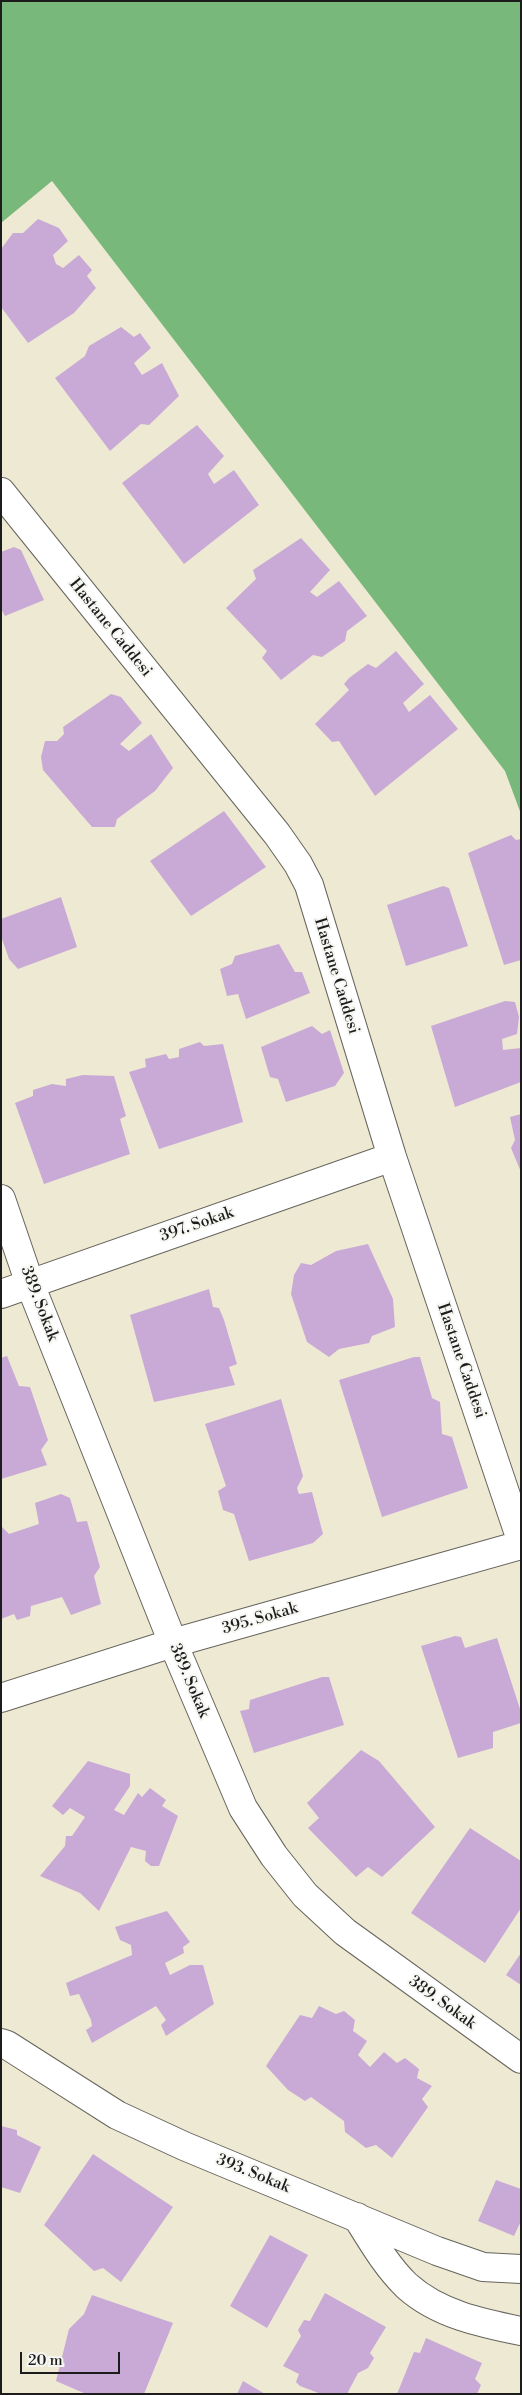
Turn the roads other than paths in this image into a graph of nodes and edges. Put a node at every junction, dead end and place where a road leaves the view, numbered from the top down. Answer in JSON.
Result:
{"nodes":[{"id":1,"x":1,"y":492,"type":"edge"},
{"id":2,"x":392,"y":1157,"type":"junction"},
{"id":3,"x":1,"y":1199,"type":"edge"},
{"id":4,"x":30,"y":1284,"type":"junction"},
{"id":5,"x":1,"y":1294,"type":"edge"},
{"id":6,"x":521,"y":1540,"type":"edge"},
{"id":7,"x":521,"y":1545,"type":"edge"},
{"id":8,"x":173,"y":1644,"type":"junction"},
{"id":9,"x":1,"y":1698,"type":"edge"},
{"id":10,"x":1,"y":2043,"type":"edge"},
{"id":11,"x":521,"y":2059,"type":"edge"},
{"id":12,"x":357,"y":2217,"type":"junction"},
{"id":13,"x":521,"y":2270,"type":"edge"},
{"id":14,"x":521,"y":2331,"type":"edge"}],
"edges":[{"from":1,"to":2,"type":"street","name":"Hastane Caddesi"},
{"from":2,"to":4,"type":"street","name":"397. Sokak"},
{"from":2,"to":6,"type":"street","name":"Hastane Caddesi"},
{"from":3,"to":4,"type":"street","name":"389. Sokak"},
{"from":4,"to":5,"type":"street","name":"397. Sokak"},
{"from":4,"to":8,"type":"street","name":"389. Sokak"},
{"from":7,"to":8,"type":"street","name":"395. Sokak"},
{"from":8,"to":9,"type":"street","name":"395. Sokak"},
{"from":8,"to":11,"type":"street","name":"389. Sokak"},
{"from":10,"to":12,"type":"street","name":"393. Sokak"},
{"from":12,"to":13,"type":"street","name":"393. Sokak"},
{"from":12,"to":14,"type":"street"}]}
